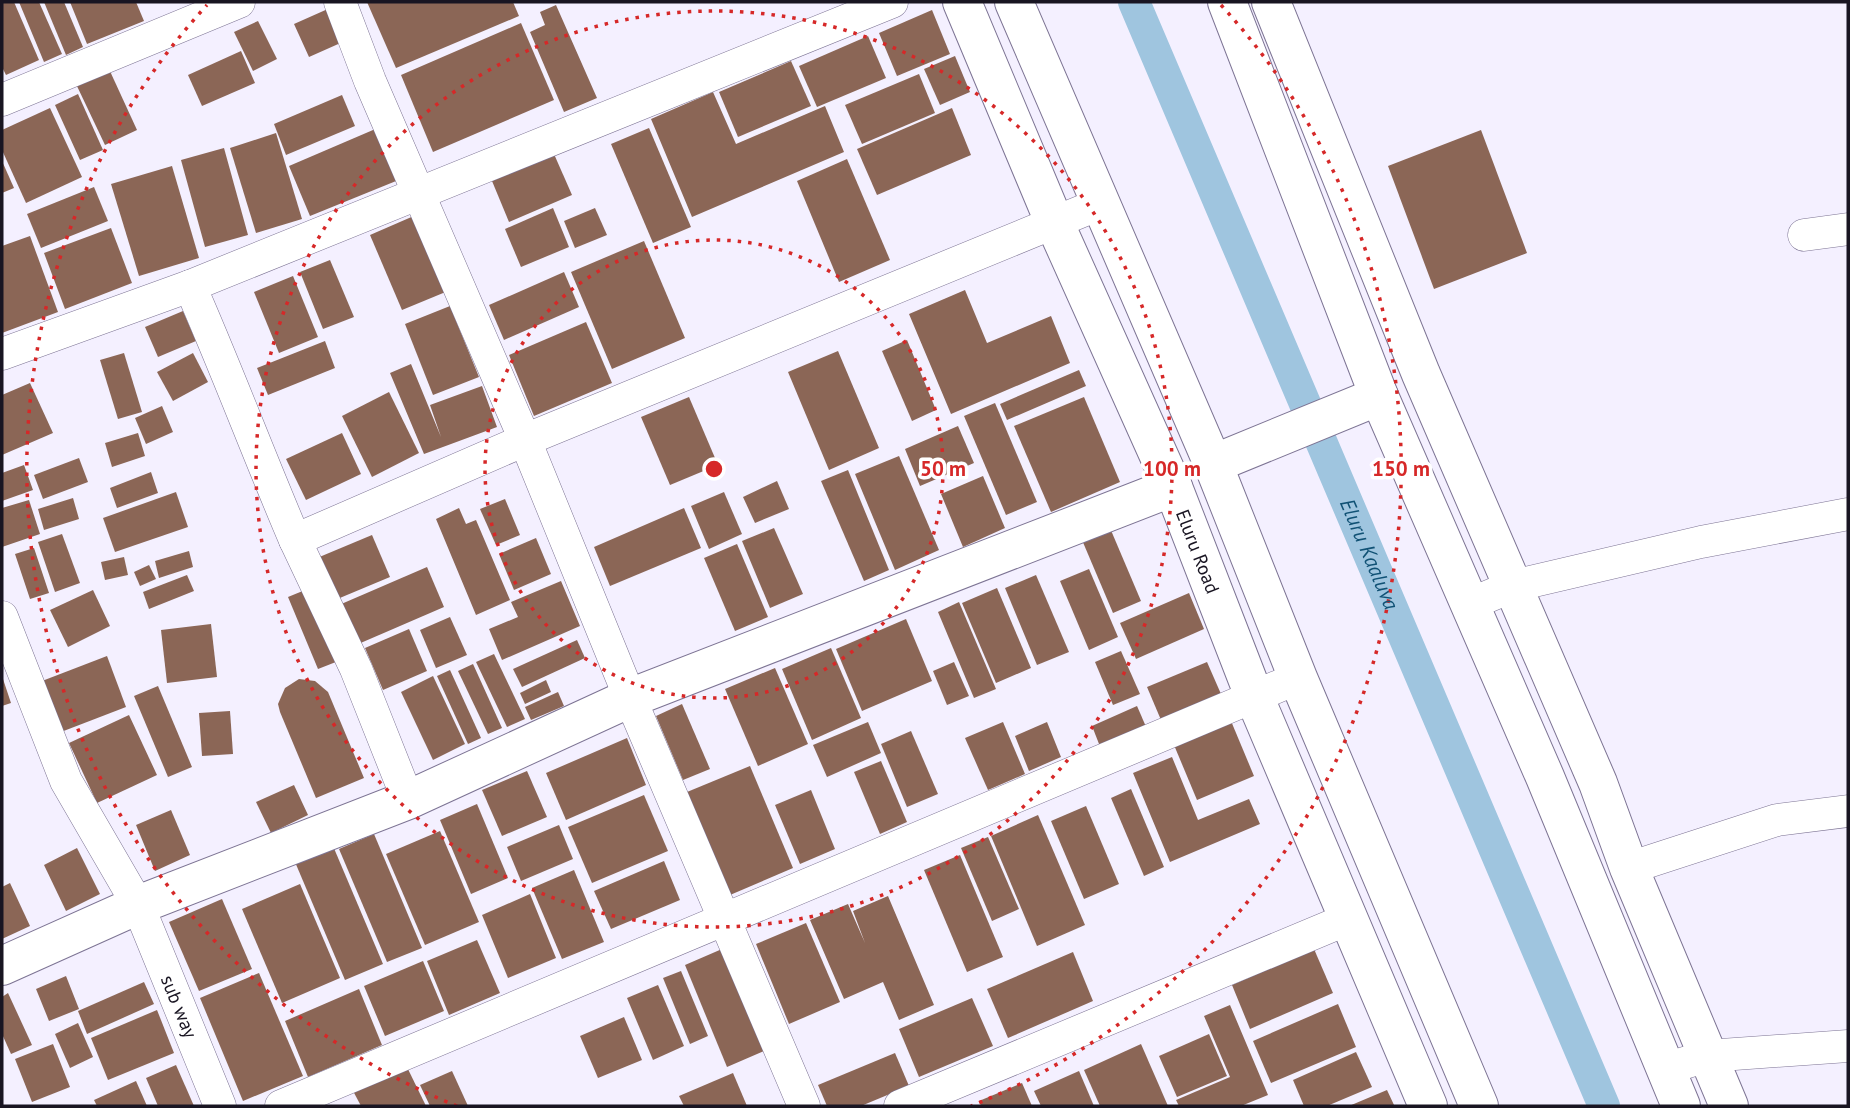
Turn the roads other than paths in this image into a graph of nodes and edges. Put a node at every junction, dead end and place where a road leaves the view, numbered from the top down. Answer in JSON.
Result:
{"nodes":[{"id":1,"x":239,"y":2,"type":"edge"},
{"id":2,"x":340,"y":2,"type":"edge"},
{"id":3,"x":892,"y":2,"type":"edge"},
{"id":4,"x":962,"y":2,"type":"edge"},
{"id":5,"x":1014,"y":2,"type":"edge"},
{"id":6,"x":1227,"y":2,"type":"edge"},
{"id":7,"x":1271,"y":2,"type":"edge"},
{"id":8,"x":2,"y":100,"type":"edge"},
{"id":9,"x":419,"y":195,"type":"junction"},
{"id":10,"x":1102,"y":203,"type":"junction"},
{"id":11,"x":1055,"y":224,"type":"junction"},
{"id":12,"x":1848,"y":229,"type":"edge"},
{"id":13,"x":1804,"y":235,"type":"dead end"},
{"id":14,"x":190,"y":286,"type":"junction"},
{"id":15,"x":2,"y":354,"type":"edge"},
{"id":16,"x":1379,"y":396,"type":"junction"},
{"id":17,"x":525,"y":440,"type":"junction"},
{"id":18,"x":1213,"y":464,"type":"junction"},
{"id":19,"x":1173,"y":487,"type":"junction"},
{"id":20,"x":1848,"y":514,"type":"edge"},
{"id":21,"x":295,"y":540,"type":"junction"},
{"id":22,"x":1513,"y":586,"type":"junction"},
{"id":23,"x":1470,"y":604,"type":"junction"},
{"id":24,"x":2,"y":617,"type":"edge"},
{"id":25,"x":1298,"y":678,"type":"junction"},
{"id":26,"x":1254,"y":696,"type":"junction"},
{"id":27,"x":630,"y":698,"type":"junction"},
{"id":28,"x":408,"y":800,"type":"junction"},
{"id":29,"x":1848,"y":811,"type":"edge"},
{"id":30,"x":1629,"y":868,"type":"junction"},
{"id":31,"x":138,"y":905,"type":"junction"},
{"id":32,"x":724,"y":919,"type":"junction"},
{"id":33,"x":1348,"y":919,"type":"junction"},
{"id":34,"x":2,"y":965,"type":"edge"},
{"id":35,"x":1848,"y":1046,"type":"edge"},
{"id":36,"x":1707,"y":1056,"type":"junction"},
{"id":37,"x":1665,"y":1069,"type":"junction"},
{"id":38,"x":220,"y":1106,"type":"edge"},
{"id":39,"x":281,"y":1106,"type":"edge"},
{"id":40,"x":804,"y":1106,"type":"edge"},
{"id":41,"x":900,"y":1106,"type":"edge"},
{"id":42,"x":1428,"y":1106,"type":"edge"},
{"id":43,"x":1479,"y":1106,"type":"edge"},
{"id":44,"x":1681,"y":1106,"type":"edge"},
{"id":45,"x":1729,"y":1106,"type":"edge"}],
"edges":[{"from":1,"to":8,"type":"street"},
{"from":2,"to":9,"type":"street"},
{"from":3,"to":9,"type":"street"},
{"from":4,"to":11,"type":"main road","name":"Eluru Road"},
{"from":5,"to":10,"type":"main road"},
{"from":6,"to":16,"type":"main road"},
{"from":7,"to":22,"type":"main road"},
{"from":9,"to":14,"type":"street"},
{"from":9,"to":17,"type":"street"},
{"from":10,"to":11,"type":"street"},
{"from":10,"to":18,"type":"main road"},
{"from":11,"to":17,"type":"street"},
{"from":11,"to":19,"type":"main road","name":"Eluru Road"},
{"from":12,"to":13,"type":"street"},
{"from":14,"to":15,"type":"street"},
{"from":14,"to":21,"type":"street"},
{"from":16,"to":18,"type":"main road"},
{"from":16,"to":23,"type":"main road"},
{"from":17,"to":21,"type":"street"},
{"from":17,"to":27,"type":"street"},
{"from":18,"to":25,"type":"main road"},
{"from":19,"to":26,"type":"main road","name":"Eluru Road"},
{"from":19,"to":27,"type":"main road"},
{"from":20,"to":22,"type":"street"},
{"from":21,"to":28,"type":"street"},
{"from":22,"to":23,"type":"street"},
{"from":22,"to":30,"type":"main road"},
{"from":23,"to":37,"type":"main road"},
{"from":24,"to":31,"type":"street","name":"sub way"},
{"from":25,"to":26,"type":"street"},
{"from":25,"to":43,"type":"main road"},
{"from":26,"to":32,"type":"street"},
{"from":26,"to":33,"type":"main road","name":"Eluru Road"},
{"from":27,"to":28,"type":"main road"},
{"from":27,"to":32,"type":"street"},
{"from":28,"to":31,"type":"main road"},
{"from":29,"to":30,"type":"street"},
{"from":30,"to":36,"type":"main road"},
{"from":31,"to":34,"type":"main road"},
{"from":31,"to":38,"type":"street","name":"sub way"},
{"from":32,"to":39,"type":"street"},
{"from":32,"to":40,"type":"street"},
{"from":33,"to":41,"type":"street"},
{"from":33,"to":42,"type":"main road","name":"Eluru Road"},
{"from":35,"to":36,"type":"street"},
{"from":36,"to":37,"type":"street"},
{"from":36,"to":45,"type":"main road"},
{"from":37,"to":44,"type":"main road"}]}
